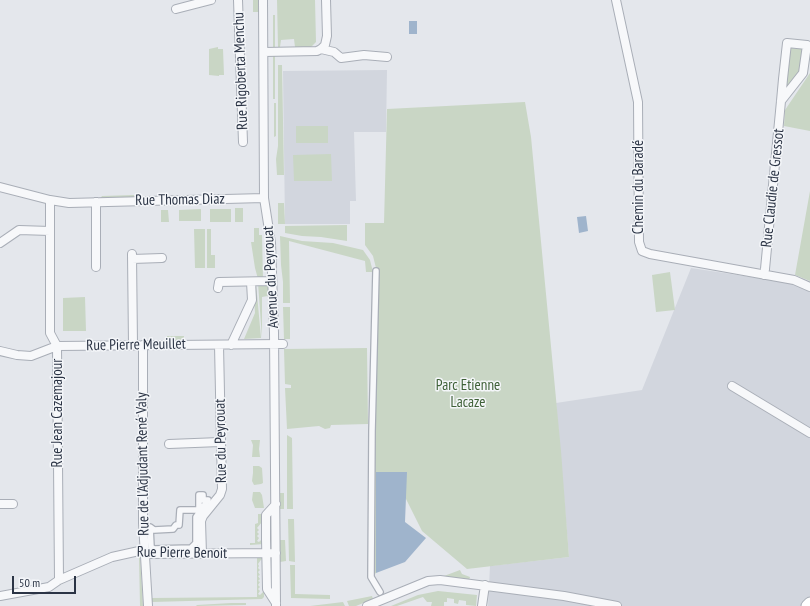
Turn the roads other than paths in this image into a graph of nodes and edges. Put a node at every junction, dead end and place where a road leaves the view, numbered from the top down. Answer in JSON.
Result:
{"nodes":[{"id":1,"x":211,"y":0,"type":"edge"},
{"id":2,"x":238,"y":0,"type":"edge"},
{"id":3,"x":263,"y":0,"type":"edge"},
{"id":4,"x":326,"y":0,"type":"edge"},
{"id":5,"x":616,"y":0,"type":"edge"},
{"id":6,"x":176,"y":8,"type":"dead end"},
{"id":7,"x":321,"y":49,"type":"junction"},
{"id":8,"x":264,"y":52,"type":"junction"},
{"id":9,"x":387,"y":57,"type":"dead end"},
{"id":10,"x":781,"y":101,"type":"junction"},
{"id":11,"x":243,"y":142,"type":"dead end"},
{"id":12,"x":0,"y":188,"type":"edge"},
{"id":13,"x":264,"y":198,"type":"junction"},
{"id":14,"x":50,"y":200,"type":"junction"},
{"id":15,"x":96,"y":202,"type":"junction"},
{"id":16,"x":50,"y":231,"type":"junction"},
{"id":17,"x":0,"y":243,"type":"edge"},
{"id":18,"x":162,"y":258,"type":"dead end"},
{"id":19,"x":96,"y":267,"type":"dead end"},
{"id":20,"x":376,"y":271,"type":"dead end"},
{"id":21,"x":764,"y":275,"type":"junction"},
{"id":22,"x":272,"y":281,"type":"junction"},
{"id":23,"x":251,"y":282,"type":"junction"},
{"id":24,"x":810,"y":287,"type":"edge"},
{"id":25,"x":218,"y":288,"type":"dead end"},
{"id":26,"x":278,"y":344,"type":"junction"},
{"id":27,"x":133,"y":345,"type":"junction"},
{"id":28,"x":142,"y":345,"type":"junction"},
{"id":29,"x":219,"y":345,"type":"junction"},
{"id":30,"x":231,"y":345,"type":"junction"},
{"id":31,"x":57,"y":346,"type":"junction"},
{"id":32,"x":0,"y":351,"type":"edge"},
{"id":33,"x":732,"y":386,"type":"dead end"},
{"id":34,"x":810,"y":433,"type":"edge"},
{"id":35,"x":220,"y":439,"type":"junction"},
{"id":36,"x":169,"y":444,"type":"dead end"},
{"id":37,"x":0,"y":504,"type":"edge"},
{"id":38,"x":13,"y":504,"type":"dead end"},
{"id":39,"x":276,"y":504,"type":"junction"},
{"id":40,"x":150,"y":527,"type":"joint"},
{"id":41,"x":267,"y":553,"type":"junction"},
{"id":42,"x":276,"y":553,"type":"junction"},
{"id":43,"x":145,"y":554,"type":"junction"},
{"id":44,"x":202,"y":554,"type":"junction"},
{"id":45,"x":59,"y":580,"type":"junction"},
{"id":46,"x":484,"y":585,"type":"junction"},
{"id":47,"x":380,"y":592,"type":"dead end"},
{"id":48,"x":0,"y":596,"type":"edge"},
{"id":49,"x":810,"y":603,"type":"edge"},
{"id":50,"x":276,"y":604,"type":"edge"},
{"id":51,"x":148,"y":606,"type":"edge"},
{"id":52,"x":367,"y":606,"type":"edge"},
{"id":53,"x":482,"y":606,"type":"edge"},
{"id":54,"x":617,"y":606,"type":"edge"},
{"id":55,"x":807,"y":606,"type":"edge"}],
"edges":[{"from":1,"to":6,"type":"street"},
{"from":2,"to":11,"type":"street","name":"Rue Rigoberta Menchu"},
{"from":3,"to":8,"type":"street","name":"Avenue du Peyrouat"},
{"from":4,"to":7,"type":"street"},
{"from":5,"to":21,"type":"street","name":"Chemin du Baradé"},
{"from":7,"to":8,"type":"street"},
{"from":7,"to":9,"type":"street"},
{"from":8,"to":13,"type":"street","name":"Avenue du Peyrouat"},
{"from":10,"to":10,"type":"street","name":"Rue Claudie de Gressot"},
{"from":10,"to":21,"type":"street","name":"Rue Claudie de Gressot"},
{"from":12,"to":14,"type":"street","name":"Rue Thomas Diaz"},
{"from":13,"to":15,"type":"street","name":"Rue Thomas Diaz"},
{"from":13,"to":22,"type":"street","name":"Avenue du Peyrouat"},
{"from":14,"to":15,"type":"street","name":"Rue Thomas Diaz"},
{"from":14,"to":16,"type":"street","name":"Rue Jean Cazemajour"},
{"from":15,"to":19,"type":"street"},
{"from":16,"to":17,"type":"street"},
{"from":16,"to":31,"type":"street","name":"Rue Jean Cazemajour"},
{"from":18,"to":27,"type":"street"},
{"from":20,"to":47,"type":"street"},
{"from":21,"to":24,"type":"street","name":"Chemin du Baradé"},
{"from":22,"to":23,"type":"street"},
{"from":22,"to":26,"type":"street","name":"Avenue du Peyrouat"},
{"from":23,"to":25,"type":"street"},
{"from":23,"to":30,"type":"street"},
{"from":26,"to":30,"type":"street","name":"Rue Pierre Meuillet"},
{"from":26,"to":39,"type":"street","name":"Avenue du Peyrouat"},
{"from":27,"to":28,"type":"street","name":"Rue Pierre Meuillet"},
{"from":27,"to":31,"type":"street","name":"Rue Pierre Meuillet"},
{"from":28,"to":29,"type":"street","name":"Rue Pierre Meuillet"},
{"from":28,"to":43,"type":"street","name":"Rue de l'Adjudant René Valy"},
{"from":29,"to":30,"type":"street","name":"Rue Pierre Meuillet"},
{"from":29,"to":35,"type":"street","name":"Rue du Peyrouat"},
{"from":31,"to":32,"type":"street","name":"Rue Pierre Meuillet"},
{"from":31,"to":45,"type":"street","name":"Rue Jean Cazemajour"},
{"from":33,"to":34,"type":"street"},
{"from":35,"to":36,"type":"street"},
{"from":35,"to":44,"type":"street","name":"Rue du Peyrouat"},
{"from":37,"to":38,"type":"street"},
{"from":39,"to":41,"type":"street"},
{"from":39,"to":42,"type":"street","name":"Avenue du Peyrouat"},
{"from":40,"to":40,"type":"street"},
{"from":41,"to":42,"type":"street","name":"Rue Pierre Benoit"},
{"from":41,"to":44,"type":"street","name":"Rue Pierre Benoit"},
{"from":41,"to":50,"type":"street"},
{"from":42,"to":50,"type":"street","name":"Avenue du Peyrouat"},
{"from":43,"to":44,"type":"street","name":"Rue Pierre Benoit"},
{"from":43,"to":45,"type":"street","name":"Rue Pierre Benoit"},
{"from":43,"to":51,"type":"street","name":"Rue de l'Adjudant René Valy"},
{"from":45,"to":48,"type":"street","name":"Rue Pierre Benoit"},
{"from":46,"to":52,"type":"street"},
{"from":46,"to":53,"type":"street"},
{"from":46,"to":54,"type":"street"},
{"from":49,"to":55,"type":"main road"}]}
